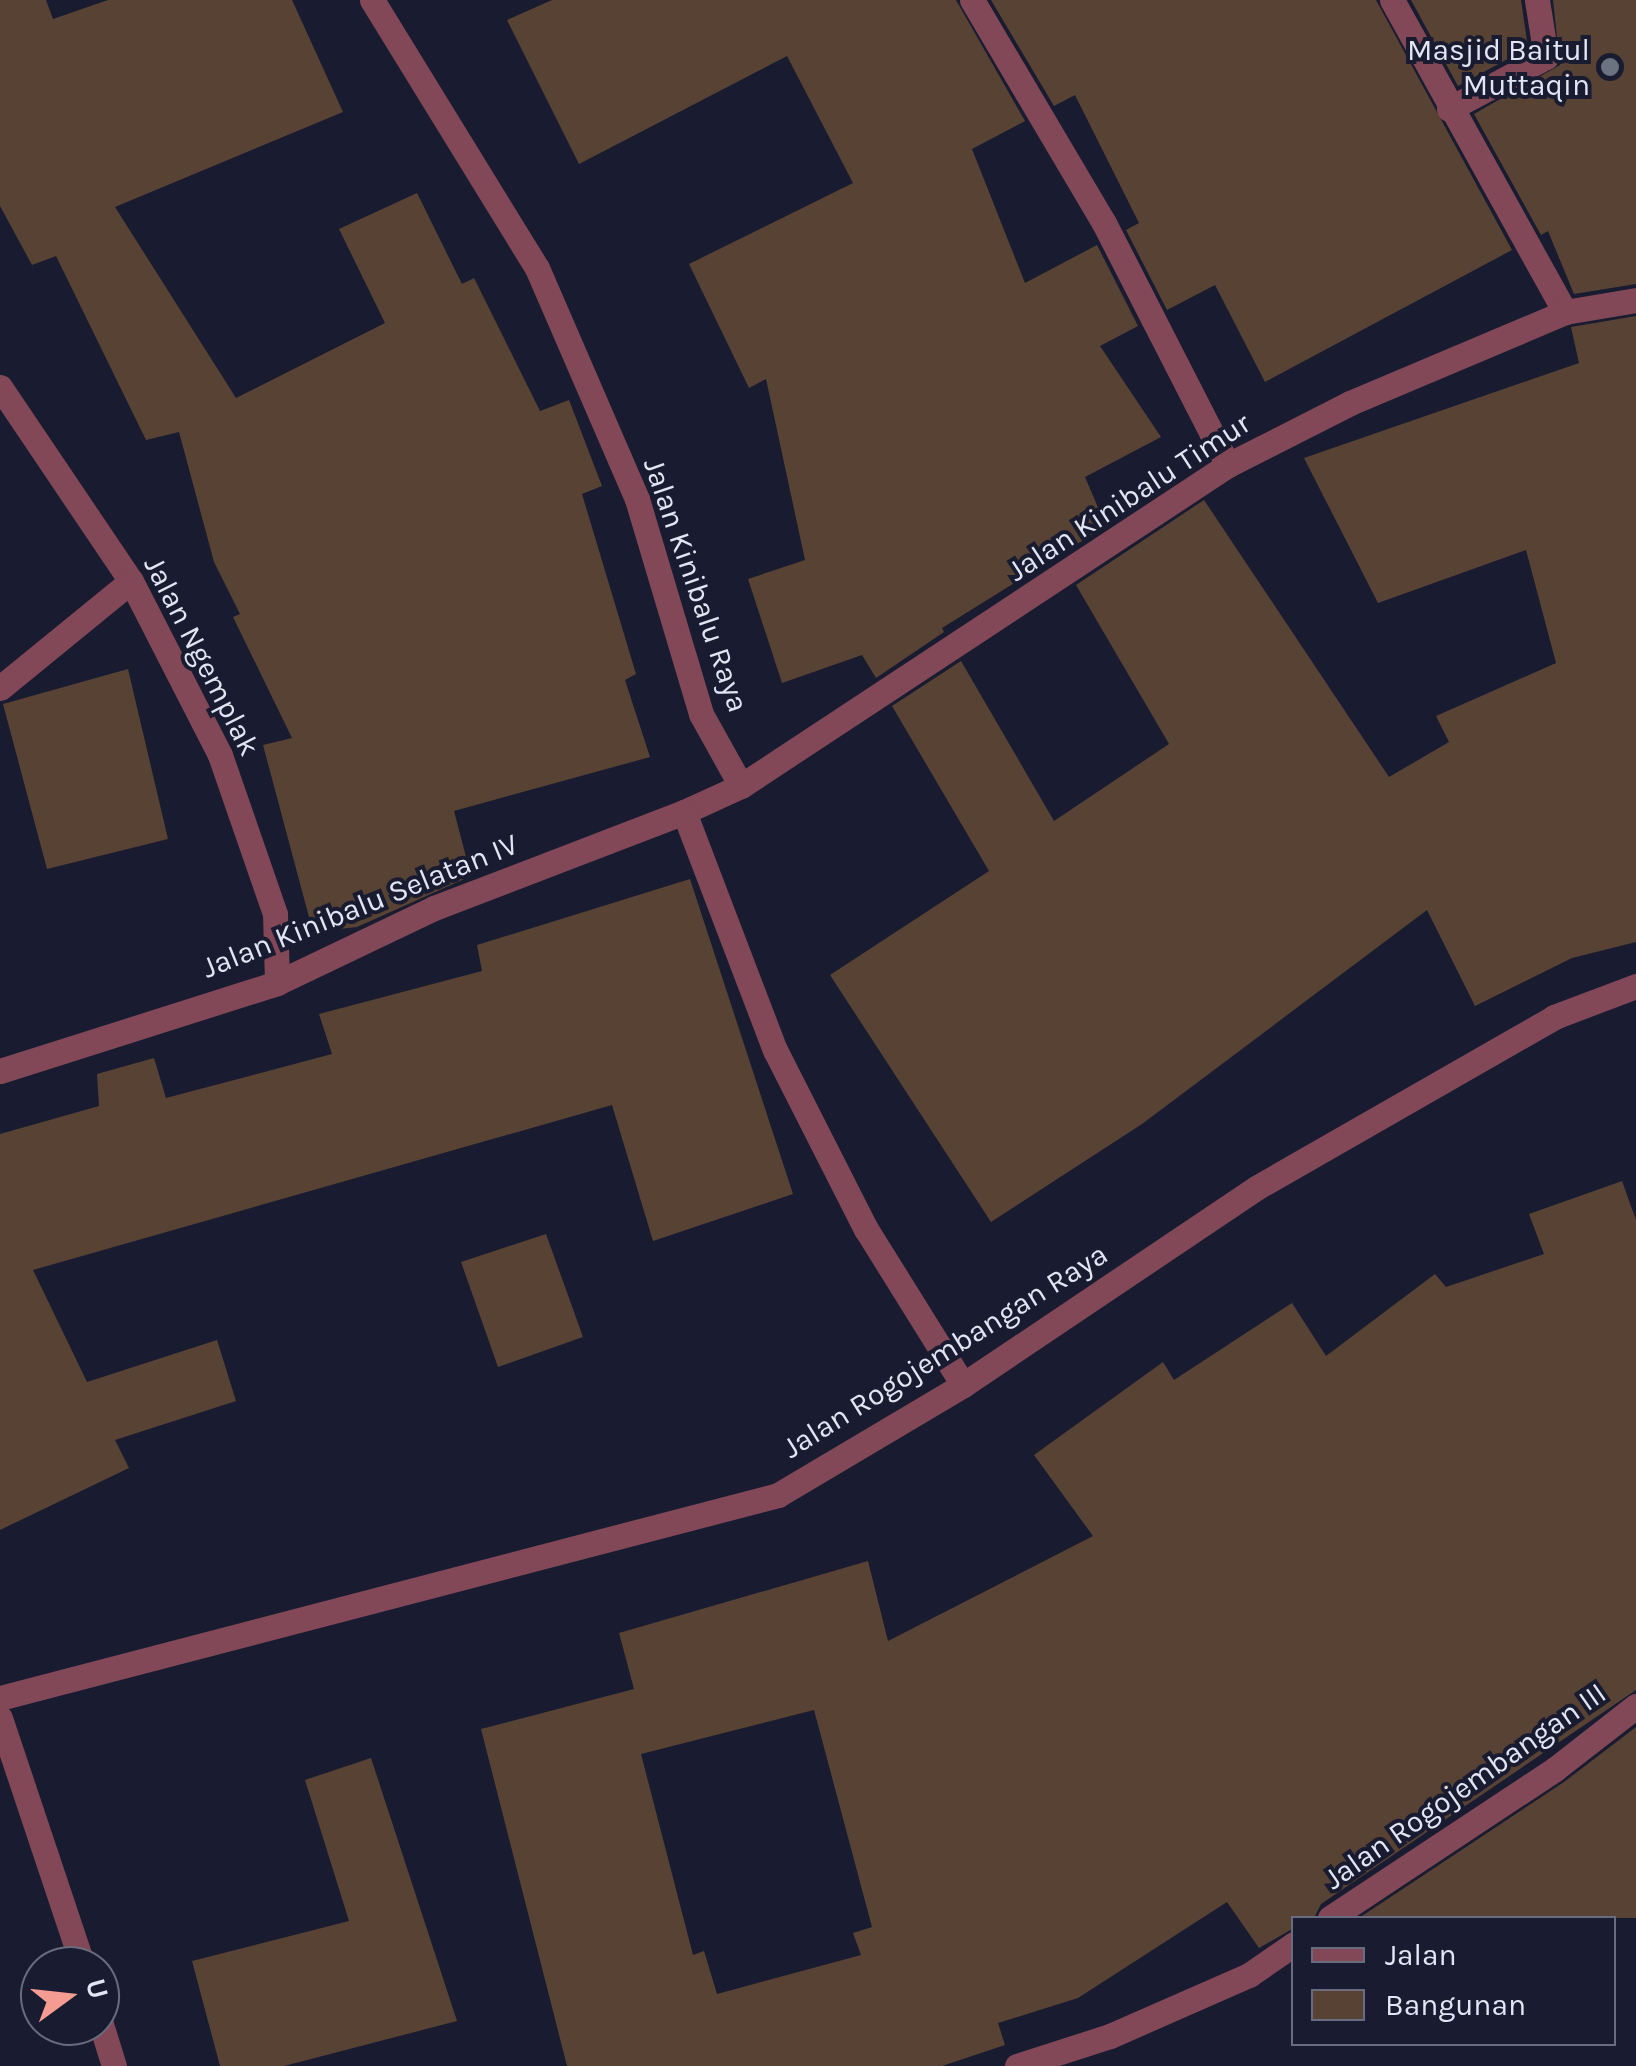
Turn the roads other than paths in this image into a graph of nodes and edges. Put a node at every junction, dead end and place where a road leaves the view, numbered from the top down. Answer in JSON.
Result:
{"nodes":[{"id":1,"x":372,"y":0,"type":"edge"},
{"id":2,"x":972,"y":0,"type":"edge"},
{"id":3,"x":1392,"y":0,"type":"edge"},
{"id":4,"x":1537,"y":0,"type":"edge"},
{"id":5,"x":1449,"y":109,"type":"junction"},
{"id":6,"x":1636,"y":300,"type":"edge"},
{"id":7,"x":1565,"y":312,"type":"junction"},
{"id":8,"x":0,"y":387,"type":"edge"},
{"id":9,"x":1228,"y":465,"type":"junction"},
{"id":10,"x":131,"y":581,"type":"junction"},
{"id":11,"x":0,"y":688,"type":"edge"},
{"id":12,"x":740,"y":786,"type":"junction"},
{"id":13,"x":684,"y":812,"type":"junction"},
{"id":14,"x":277,"y":982,"type":"junction"},
{"id":15,"x":1636,"y":986,"type":"edge"},
{"id":16,"x":0,"y":1070,"type":"edge"},
{"id":17,"x":963,"y":1386,"type":"junction"},
{"id":18,"x":0,"y":1698,"type":"edge"},
{"id":19,"x":1636,"y":1706,"type":"edge"},
{"id":20,"x":0,"y":1718,"type":"edge"},
{"id":21,"x":1333,"y":1916,"type":"edge"},
{"id":22,"x":76,"y":1946,"type":"edge"},
{"id":23,"x":1291,"y":1946,"type":"edge"},
{"id":24,"x":1017,"y":2066,"type":"edge"}],
"edges":[{"from":1,"to":12,"type":"street","name":"Jalan Kinibalu Raya"},
{"from":2,"to":9,"type":"street"},
{"from":3,"to":5,"type":"street"},
{"from":4,"to":5,"type":"street"},
{"from":5,"to":7,"type":"street"},
{"from":6,"to":7,"type":"street","name":"Jalan Kinibalu Timur"},
{"from":7,"to":9,"type":"street","name":"Jalan Kinibalu Timur"},
{"from":8,"to":10,"type":"street","name":"Jalan Ngemplak"},
{"from":9,"to":12,"type":"street","name":"Jalan Kinibalu Timur"},
{"from":10,"to":11,"type":"street"},
{"from":10,"to":14,"type":"street","name":"Jalan Ngemplak"},
{"from":12,"to":13,"type":"street"},
{"from":13,"to":14,"type":"street","name":"Jalan Kinibalu Selatan IV"},
{"from":13,"to":17,"type":"street"},
{"from":14,"to":16,"type":"street","name":"Jalan Kinibalu Selatan IV"},
{"from":15,"to":17,"type":"street","name":"Jalan Rogojembangan Raya"},
{"from":17,"to":18,"type":"street","name":"Jalan Rogojembangan Raya"},
{"from":19,"to":21,"type":"street","name":"Jalan Rogojembangan III"},
{"from":20,"to":22,"type":"street"},
{"from":23,"to":24,"type":"street"}]}
